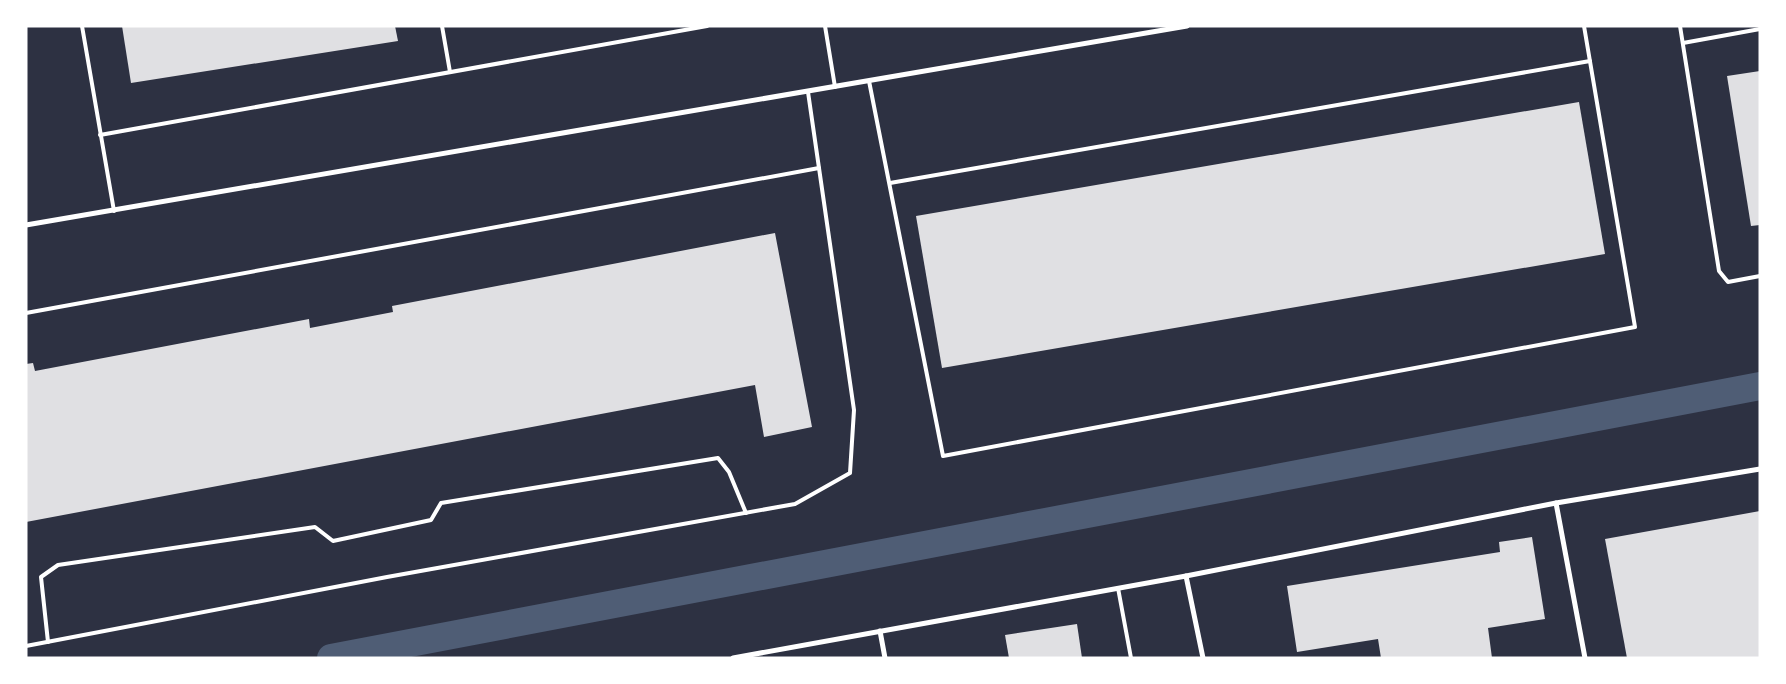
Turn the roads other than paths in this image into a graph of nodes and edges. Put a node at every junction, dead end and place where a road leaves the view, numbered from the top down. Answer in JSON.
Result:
{"nodes":[{"id":1,"x":82,"y":26,"type":"edge"},
{"id":2,"x":442,"y":26,"type":"edge"},
{"id":3,"x":707,"y":26,"type":"edge"},
{"id":4,"x":825,"y":26,"type":"edge"},
{"id":5,"x":1187,"y":26,"type":"edge"},
{"id":6,"x":1584,"y":26,"type":"edge"},
{"id":7,"x":1680,"y":26,"type":"edge"},
{"id":8,"x":1760,"y":29,"type":"edge"},
{"id":9,"x":1682,"y":43,"type":"junction"},
{"id":10,"x":1590,"y":61,"type":"junction"},
{"id":11,"x":450,"y":72,"type":"junction"},
{"id":12,"x":869,"y":81,"type":"junction"},
{"id":13,"x":836,"y":87,"type":"junction"},
{"id":14,"x":808,"y":92,"type":"junction"},
{"id":15,"x":100,"y":135,"type":"junction"},
{"id":16,"x":819,"y":168,"type":"junction"},
{"id":17,"x":890,"y":183,"type":"junction"},
{"id":18,"x":114,"y":210,"type":"junction"},
{"id":19,"x":26,"y":226,"type":"edge"},
{"id":20,"x":1760,"y":276,"type":"edge"},
{"id":21,"x":26,"y":313,"type":"edge"},
{"id":22,"x":1760,"y":469,"type":"edge"},
{"id":23,"x":1556,"y":503,"type":"junction"},
{"id":24,"x":746,"y":513,"type":"junction"},
{"id":25,"x":1186,"y":576,"type":"junction"},
{"id":26,"x":1118,"y":588,"type":"junction"},
{"id":27,"x":880,"y":631,"type":"junction"},
{"id":28,"x":48,"y":642,"type":"junction"},
{"id":29,"x":26,"y":646,"type":"edge"},
{"id":30,"x":733,"y":658,"type":"edge"},
{"id":31,"x":885,"y":658,"type":"edge"},
{"id":32,"x":1131,"y":658,"type":"edge"},
{"id":33,"x":1203,"y":658,"type":"edge"},
{"id":34,"x":1584,"y":658,"type":"edge"}],
"edges":[{"from":1,"to":15,"type":"lane"},
{"from":2,"to":11,"type":"lane"},
{"from":3,"to":11,"type":"lane"},
{"from":4,"to":13,"type":"lane"},
{"from":5,"to":12,"type":"street"},
{"from":6,"to":10,"type":"lane"},
{"from":7,"to":9,"type":"lane"},
{"from":8,"to":9,"type":"lane"},
{"from":9,"to":20,"type":"lane"},
{"from":10,"to":17,"type":"lane"},
{"from":10,"to":17,"type":"lane"},
{"from":11,"to":15,"type":"lane"},
{"from":12,"to":13,"type":"street"},
{"from":12,"to":17,"type":"lane"},
{"from":13,"to":14,"type":"street"},
{"from":14,"to":16,"type":"lane"},
{"from":14,"to":18,"type":"street"},
{"from":15,"to":18,"type":"lane"},
{"from":16,"to":21,"type":"lane"},
{"from":16,"to":24,"type":"lane"},
{"from":18,"to":19,"type":"street"},
{"from":22,"to":23,"type":"street"},
{"from":23,"to":25,"type":"street"},
{"from":23,"to":34,"type":"street"},
{"from":24,"to":28,"type":"lane"},
{"from":24,"to":28,"type":"lane"},
{"from":25,"to":26,"type":"street"},
{"from":25,"to":33,"type":"street"},
{"from":26,"to":27,"type":"street"},
{"from":26,"to":32,"type":"lane"},
{"from":27,"to":30,"type":"street"},
{"from":27,"to":31,"type":"street"},
{"from":28,"to":29,"type":"lane"}]}
